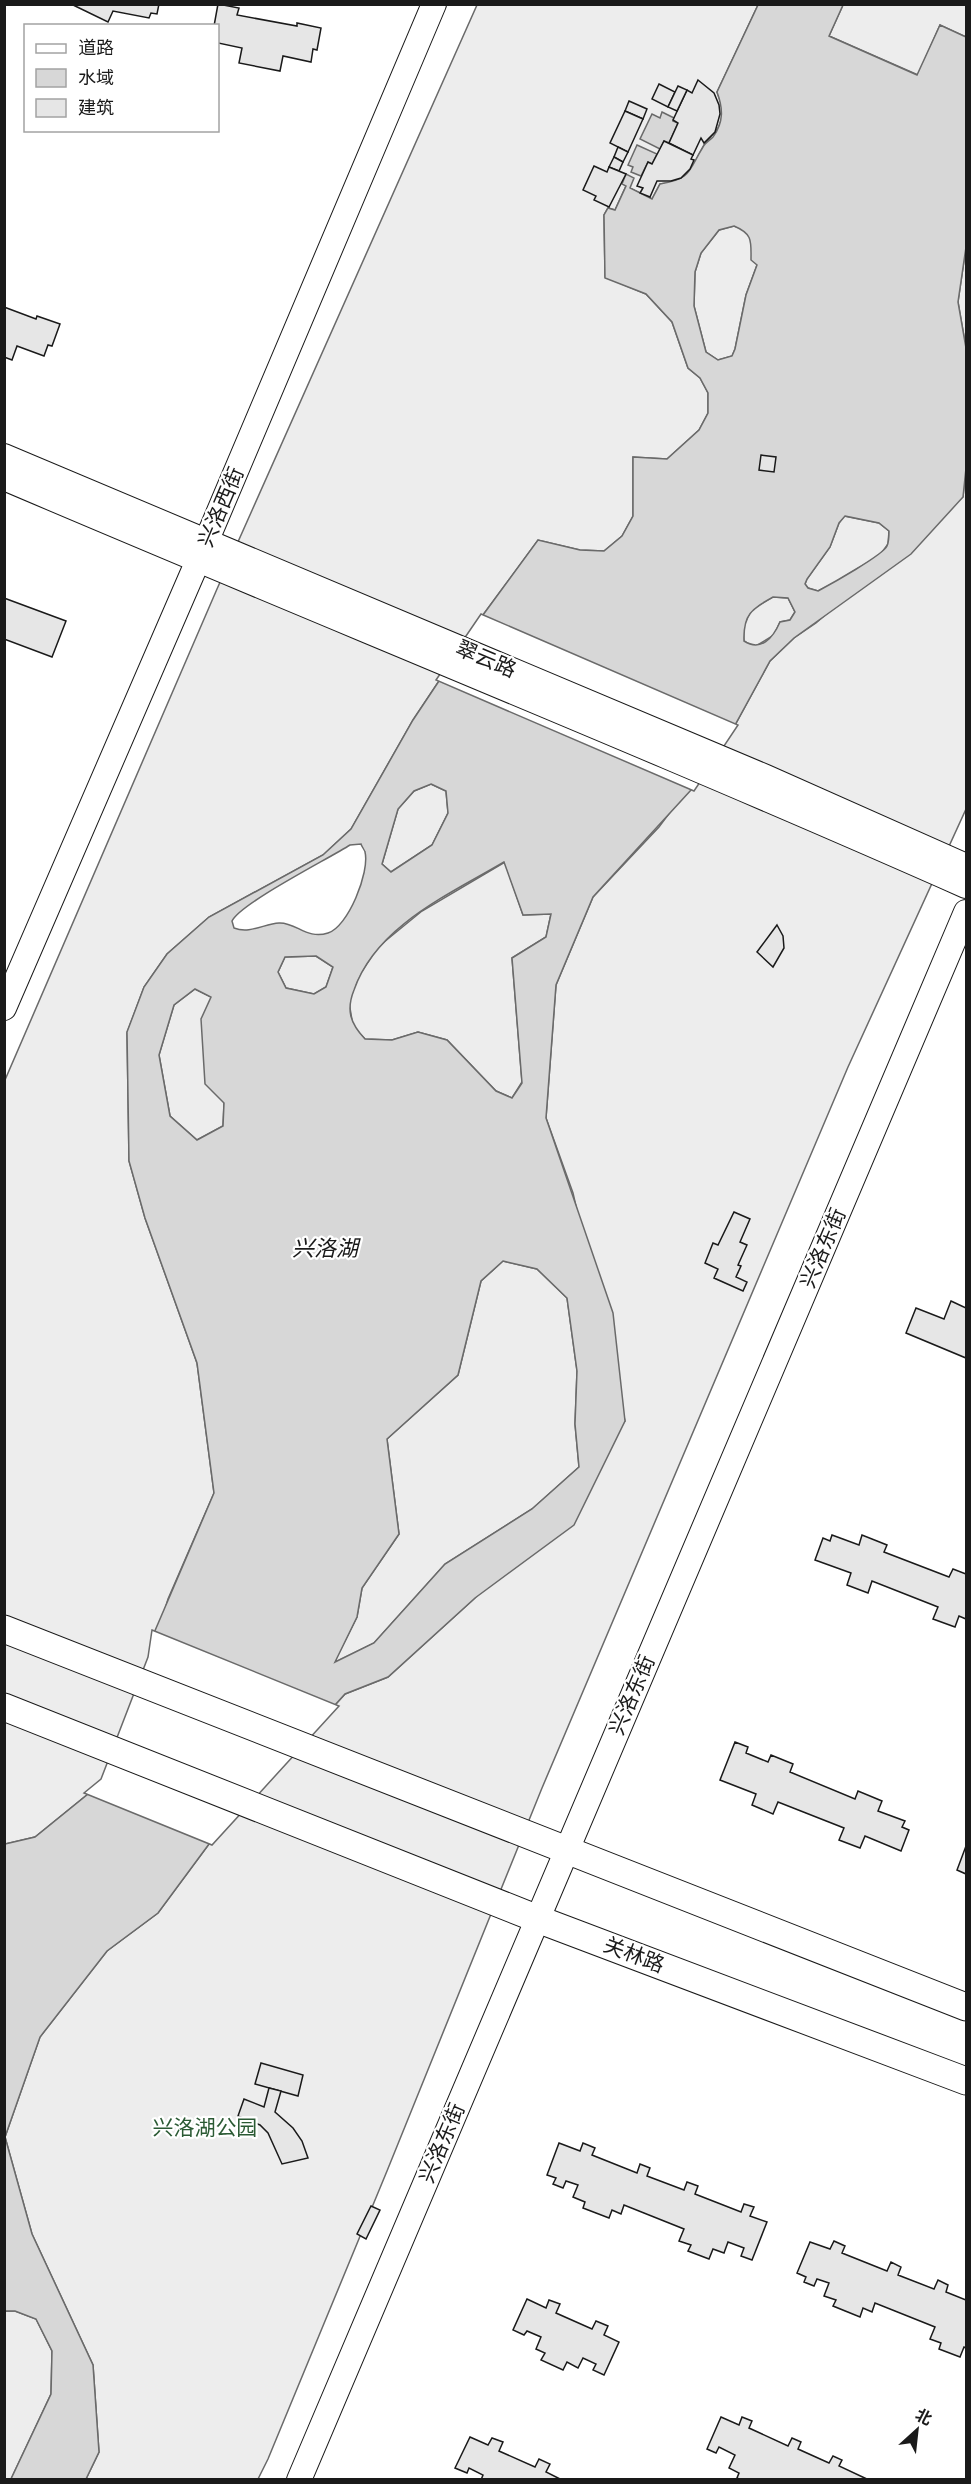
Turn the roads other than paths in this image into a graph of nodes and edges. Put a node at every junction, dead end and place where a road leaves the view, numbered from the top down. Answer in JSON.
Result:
{"nodes":[{"id":1,"x":417,"y":4,"type":"edge"},
{"id":2,"x":434,"y":4,"type":"edge"},
{"id":3,"x":4,"y":456,"type":"edge"},
{"id":4,"x":4,"y":478,"type":"edge"},
{"id":5,"x":195,"y":548,"type":"junction"},
{"id":6,"x":763,"y":786,"type":"junction"},
{"id":7,"x":966,"y":866,"type":"edge"},
{"id":8,"x":966,"y":885,"type":"edge"},
{"id":9,"x":966,"y":912,"type":"edge"},
{"id":10,"x":966,"y":954,"type":"edge"},
{"id":11,"x":4,"y":968,"type":"edge"},
{"id":12,"x":4,"y":1008,"type":"edge"},
{"id":13,"x":4,"y":1629,"type":"edge"},
{"id":14,"x":9,"y":1709,"type":"edge"},
{"id":15,"x":574,"y":1851,"type":"junction"},
{"id":16,"x":542,"y":1921,"type":"junction"},
{"id":17,"x":966,"y":2007,"type":"edge"},
{"id":18,"x":966,"y":2081,"type":"edge"},
{"id":19,"x":299,"y":2480,"type":"edge"},
{"id":20,"x":312,"y":2480,"type":"edge"}],
"edges":[{"from":1,"to":5,"type":"street","name":"兴洛西街"},
{"from":2,"to":5,"type":"street","name":"兴洛西街"},
{"from":3,"to":5,"type":"street","name":"翠云路"},
{"from":4,"to":5,"type":"street","name":"翠云路"},
{"from":5,"to":6,"type":"street","name":"翠云路"},
{"from":5,"to":11,"type":"street","name":"兴洛西街"},
{"from":5,"to":12,"type":"street","name":"兴洛西街"},
{"from":6,"to":7,"type":"street","name":"翠云路"},
{"from":6,"to":8,"type":"street","name":"翠云路"},
{"from":9,"to":15,"type":"street","name":"兴洛东街"},
{"from":10,"to":15,"type":"street","name":"兴洛东街"},
{"from":13,"to":15,"type":"main road"},
{"from":14,"to":16,"type":"main road","name":"关林路"},
{"from":15,"to":16,"type":"street","name":"兴洛东街"},
{"from":15,"to":17,"type":"main road"},
{"from":16,"to":18,"type":"main road","name":"关林路"},
{"from":16,"to":19,"type":"street","name":"兴洛东街"},
{"from":16,"to":20,"type":"street","name":"兴洛东街"}]}
